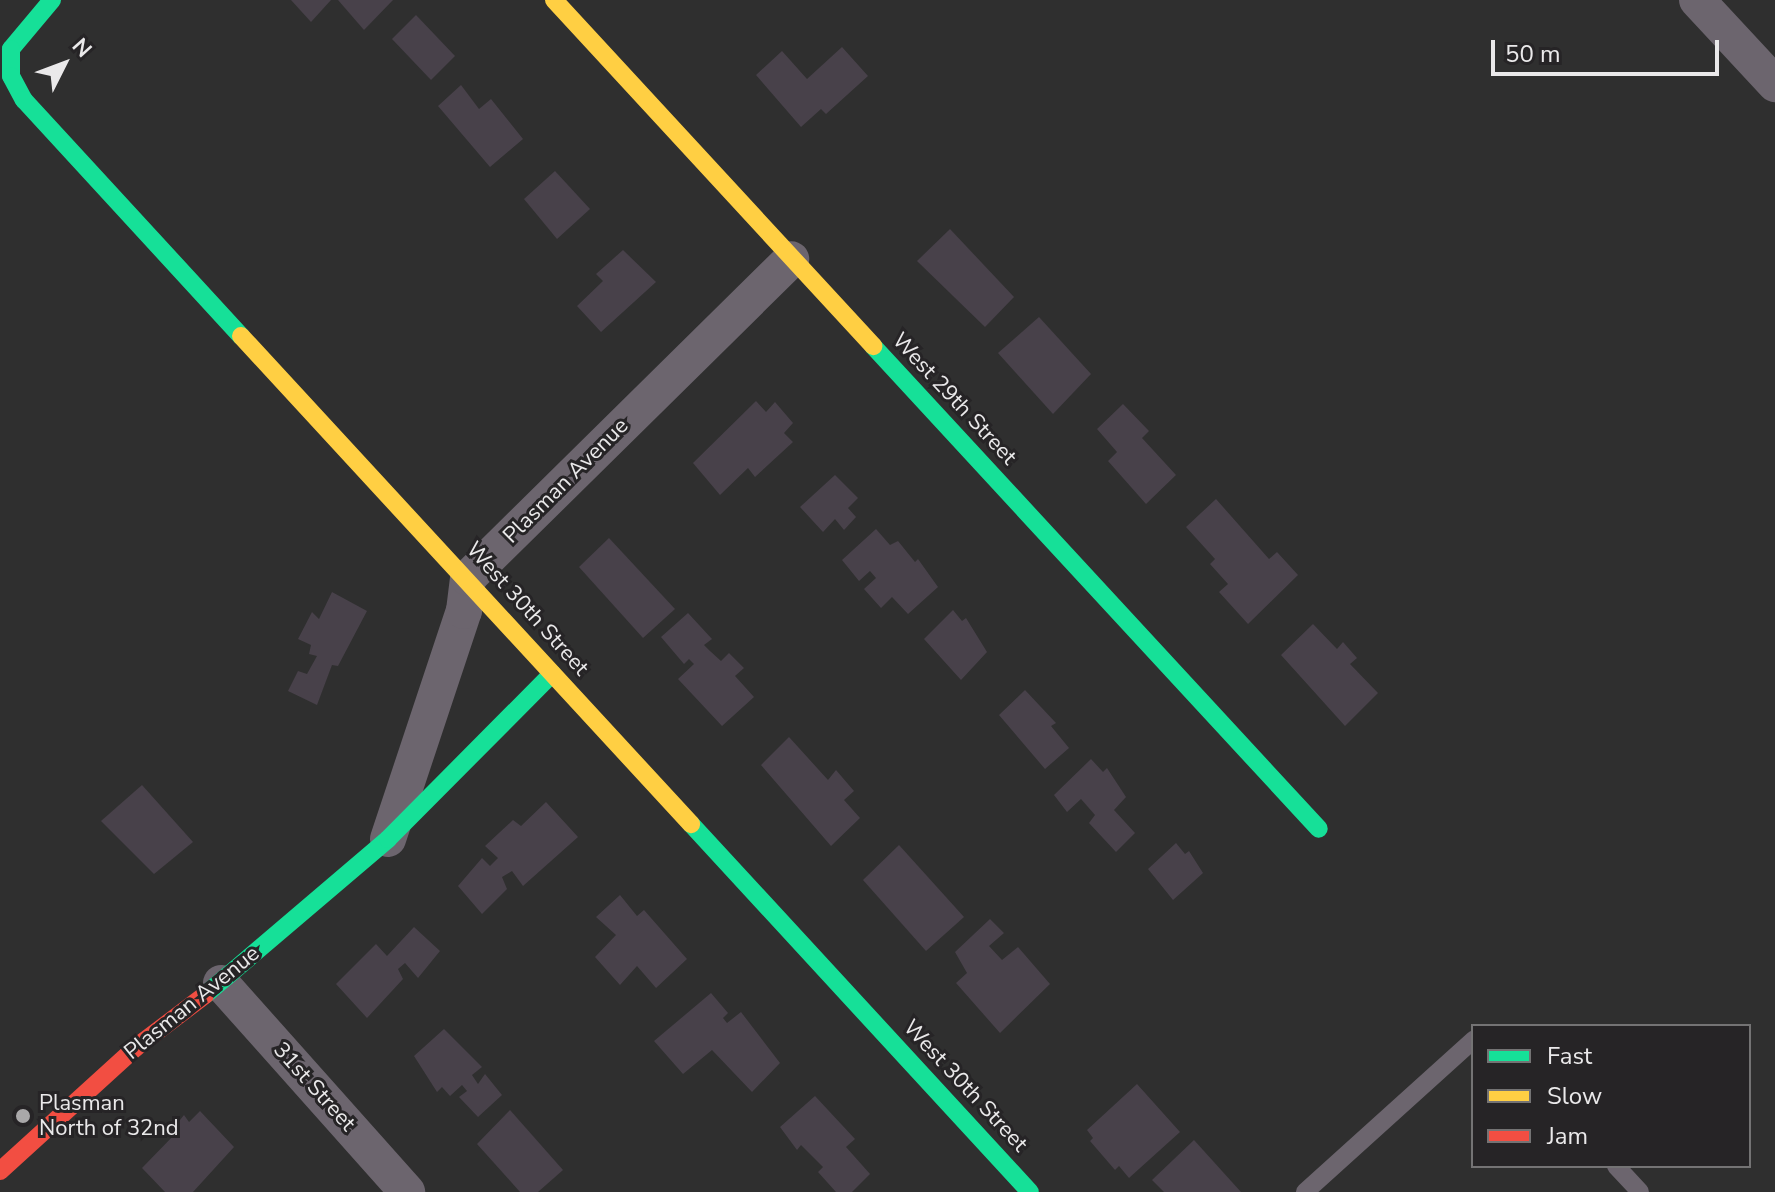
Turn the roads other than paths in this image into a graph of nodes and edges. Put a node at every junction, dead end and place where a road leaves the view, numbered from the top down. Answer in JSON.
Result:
{"nodes":[{"id":1,"x":52,"y":0,"type":"edge"},
{"id":2,"x":554,"y":0,"type":"edge"},
{"id":3,"x":1697,"y":0,"type":"edge"},
{"id":4,"x":1775,"y":84,"type":"edge"},
{"id":5,"x":791,"y":259,"type":"junction"},
{"id":6,"x":468,"y":578,"type":"junction"},
{"id":7,"x":552,"y":674,"type":"junction"},
{"id":8,"x":1319,"y":829,"type":"dead end"},
{"id":9,"x":388,"y":839,"type":"junction"},
{"id":10,"x":221,"y":983,"type":"junction"},
{"id":11,"x":1471,"y":1042,"type":"edge"},
{"id":12,"x":1618,"y":1168,"type":"edge"},
{"id":13,"x":0,"y":1171,"type":"edge"},
{"id":14,"x":407,"y":1192,"type":"edge"},
{"id":15,"x":1030,"y":1192,"type":"edge"},
{"id":16,"x":1305,"y":1192,"type":"edge"},
{"id":17,"x":1640,"y":1192,"type":"edge"}],
"edges":[{"from":1,"to":6,"type":"street","name":"West 30th Street"},
{"from":2,"to":5,"type":"street","name":"West 29th Street"},
{"from":3,"to":4,"type":"street"},
{"from":5,"to":6,"type":"street","name":"Plasman Avenue"},
{"from":5,"to":8,"type":"street","name":"West 29th Street"},
{"from":6,"to":7,"type":"street","name":"West 30th Street"},
{"from":6,"to":9,"type":"street"},
{"from":7,"to":9,"type":"street","name":"Plasman Avenue"},
{"from":7,"to":15,"type":"street","name":"West 30th Street"},
{"from":9,"to":10,"type":"street","name":"Plasman Avenue"},
{"from":10,"to":13,"type":"street","name":"Plasman Avenue"},
{"from":10,"to":14,"type":"street","name":"31st Street"},
{"from":11,"to":16,"type":"lane"},
{"from":12,"to":17,"type":"lane"}]}
